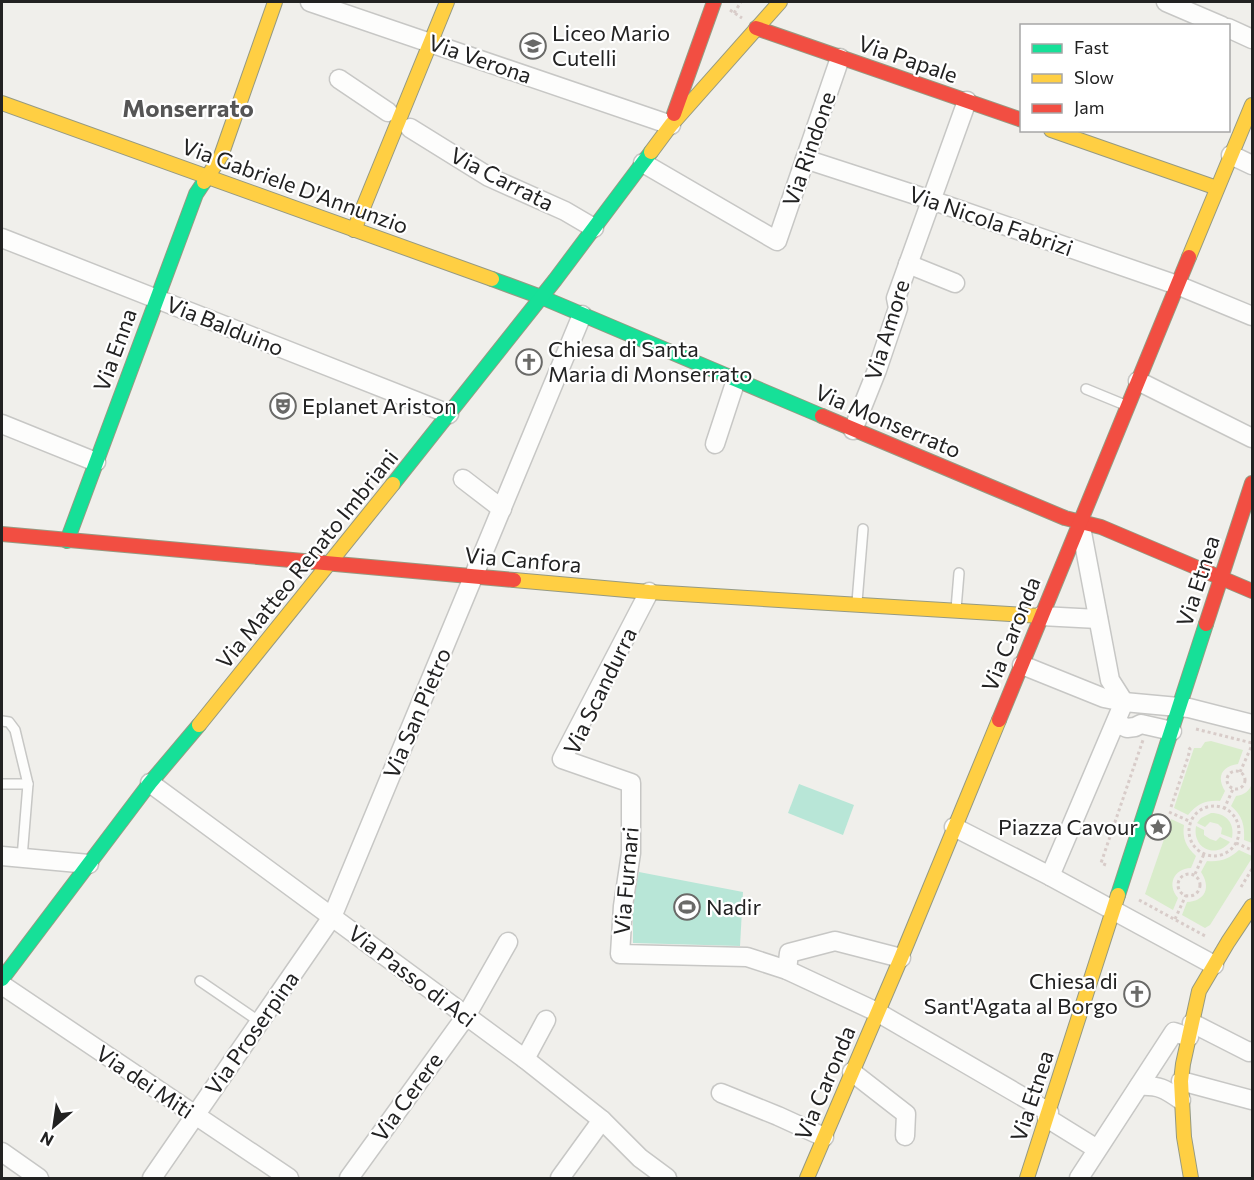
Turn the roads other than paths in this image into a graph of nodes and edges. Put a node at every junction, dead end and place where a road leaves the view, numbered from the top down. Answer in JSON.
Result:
{"nodes":[{"id":1,"x":275,"y":2,"type":"edge"},
{"id":2,"x":310,"y":2,"type":"edge"},
{"id":3,"x":447,"y":2,"type":"edge"},
{"id":4,"x":780,"y":2,"type":"edge"},
{"id":5,"x":1166,"y":2,"type":"edge"},
{"id":6,"x":720,"y":5,"type":"edge"},
{"id":7,"x":1217,"y":24,"type":"edge"},
{"id":8,"x":756,"y":28,"type":"junction"},
{"id":9,"x":1230,"y":29,"type":"edge"},
{"id":10,"x":1252,"y":39,"type":"edge"},
{"id":11,"x":431,"y":42,"type":"junction"},
{"id":12,"x":695,"y":52,"type":"junction"},
{"id":13,"x":840,"y":58,"type":"junction"},
{"id":14,"x":719,"y":69,"type":"junction"},
{"id":15,"x":339,"y":79,"type":"dead end"},
{"id":16,"x":966,"y":101,"type":"junction"},
{"id":17,"x":2,"y":103,"type":"edge"},
{"id":18,"x":1252,"y":105,"type":"edge"},
{"id":19,"x":387,"y":112,"type":"dead end"},
{"id":20,"x":1020,"y":119,"type":"edge"},
{"id":21,"x":671,"y":124,"type":"junction"},
{"id":22,"x":410,"y":128,"type":"dead end"},
{"id":23,"x":1057,"y":132,"type":"edge"},
{"id":24,"x":1232,"y":155,"type":"junction"},
{"id":25,"x":805,"y":159,"type":"junction"},
{"id":26,"x":643,"y":163,"type":"junction"},
{"id":27,"x":1252,"y":165,"type":"edge"},
{"id":28,"x":207,"y":177,"type":"junction"},
{"id":29,"x":1218,"y":188,"type":"junction"},
{"id":30,"x":931,"y":200,"type":"junction"},
{"id":31,"x":594,"y":228,"type":"junction"},
{"id":32,"x":354,"y":230,"type":"junction"},
{"id":33,"x":2,"y":237,"type":"edge"},
{"id":34,"x":908,"y":264,"type":"junction"},
{"id":35,"x":956,"y":283,"type":"dead end"},
{"id":36,"x":1177,"y":285,"type":"junction"},
{"id":37,"x":541,"y":297,"type":"junction"},
{"id":38,"x":157,"y":298,"type":"junction"},
{"id":39,"x":582,"y":315,"type":"junction"},
{"id":40,"x":1252,"y":316,"type":"edge"},
{"id":41,"x":736,"y":380,"type":"junction"},
{"id":42,"x":1138,"y":381,"type":"junction"},
{"id":43,"x":1086,"y":389,"type":"dead end"},
{"id":44,"x":1127,"y":406,"type":"junction"},
{"id":45,"x":449,"y":414,"type":"junction"},
{"id":46,"x":2,"y":424,"type":"edge"},
{"id":47,"x":853,"y":429,"type":"junction"},
{"id":48,"x":1252,"y":438,"type":"edge"},
{"id":49,"x":715,"y":444,"type":"dead end"},
{"id":50,"x":96,"y":462,"type":"junction"},
{"id":51,"x":464,"y":478,"type":"dead end"},
{"id":52,"x":1252,"y":490,"type":"edge"},
{"id":53,"x":502,"y":509,"type":"junction"},
{"id":54,"x":1080,"y":522,"type":"junction"},
{"id":55,"x":863,"y":529,"type":"dead end"},
{"id":56,"x":2,"y":534,"type":"edge"},
{"id":57,"x":67,"y":541,"type":"junction"},
{"id":58,"x":329,"y":565,"type":"junction"},
{"id":59,"x":959,"y":573,"type":"dead end"},
{"id":60,"x":474,"y":577,"type":"junction"},
{"id":61,"x":1220,"y":578,"type":"junction"},
{"id":62,"x":1252,"y":591,"type":"edge"},
{"id":63,"x":649,"y":592,"type":"junction"},
{"id":64,"x":857,"y":605,"type":"junction"},
{"id":65,"x":956,"y":611,"type":"junction"},
{"id":66,"x":1041,"y":616,"type":"junction"},
{"id":67,"x":1098,"y":619,"type":"junction"},
{"id":68,"x":1022,"y":665,"type":"junction"},
{"id":69,"x":1182,"y":700,"type":"junction"},
{"id":70,"x":1124,"y":702,"type":"junction"},
{"id":71,"x":2,"y":721,"type":"edge"},
{"id":72,"x":1116,"y":723,"type":"junction"},
{"id":73,"x":1252,"y":724,"type":"edge"},
{"id":74,"x":1178,"y":736,"type":"junction"},
{"id":75,"x":150,"y":783,"type":"junction"},
{"id":76,"x":631,"y":783,"type":"joint"},
{"id":77,"x":2,"y":784,"type":"edge"},
{"id":78,"x":28,"y":784,"type":"junction"},
{"id":79,"x":954,"y":827,"type":"junction"},
{"id":80,"x":2,"y":856,"type":"edge"},
{"id":81,"x":22,"y":858,"type":"junction"},
{"id":82,"x":89,"y":864,"type":"junction"},
{"id":83,"x":1046,"y":874,"type":"junction"},
{"id":84,"x":1252,"y":906,"type":"edge"},
{"id":85,"x":1111,"y":916,"type":"junction"},
{"id":86,"x":332,"y":917,"type":"junction"},
{"id":87,"x":508,"y":942,"type":"dead end"},
{"id":88,"x":901,"y":958,"type":"junction"},
{"id":89,"x":1215,"y":965,"type":"junction"},
{"id":90,"x":787,"y":970,"type":"junction"},
{"id":91,"x":2,"y":978,"type":"edge"},
{"id":92,"x":200,"y":981,"type":"dead end"},
{"id":93,"x":2,"y":985,"type":"edge"},
{"id":94,"x":877,"y":1012,"type":"junction"},
{"id":95,"x":466,"y":1016,"type":"junction"},
{"id":96,"x":546,"y":1020,"type":"dead end"},
{"id":97,"x":260,"y":1022,"type":"junction"},
{"id":98,"x":1190,"y":1030,"type":"junction"},
{"id":99,"x":1252,"y":1051,"type":"edge"},
{"id":100,"x":525,"y":1059,"type":"junction"},
{"id":101,"x":852,"y":1072,"type":"junction"},
{"id":102,"x":1181,"y":1081,"type":"junction"},
{"id":103,"x":1139,"y":1086,"type":"junction"},
{"id":104,"x":721,"y":1093,"type":"dead end"},
{"id":105,"x":1181,"y":1100,"type":"junction"},
{"id":106,"x":1252,"y":1100,"type":"edge"},
{"id":107,"x":1048,"y":1115,"type":"junction"},
{"id":108,"x":195,"y":1116,"type":"junction"},
{"id":109,"x":602,"y":1120,"type":"junction"},
{"id":110,"x":905,"y":1136,"type":"dead end"},
{"id":111,"x":824,"y":1137,"type":"junction"},
{"id":112,"x":1097,"y":1149,"type":"junction"},
{"id":113,"x":2,"y":1152,"type":"edge"},
{"id":114,"x":39,"y":1179,"type":"edge"},
{"id":115,"x":152,"y":1179,"type":"edge"},
{"id":116,"x":289,"y":1179,"type":"edge"},
{"id":117,"x":349,"y":1179,"type":"edge"},
{"id":118,"x":560,"y":1179,"type":"edge"},
{"id":119,"x":667,"y":1179,"type":"edge"},
{"id":120,"x":807,"y":1179,"type":"edge"},
{"id":121,"x":1027,"y":1179,"type":"edge"},
{"id":122,"x":1079,"y":1179,"type":"edge"},
{"id":123,"x":1191,"y":1179,"type":"edge"}],
"edges":[{"from":1,"to":28,"type":"main road","name":"Via Enna"},
{"from":2,"to":11,"type":"street","name":"Via Verona"},
{"from":3,"to":11,"type":"main road"},
{"from":4,"to":8,"type":"main road"},
{"from":5,"to":7,"type":"street"},
{"from":6,"to":12,"type":"main road"},
{"from":8,"to":13,"type":"main road","name":"Via Papale"},
{"from":8,"to":14,"type":"main road"},
{"from":9,"to":10,"type":"street"},
{"from":11,"to":21,"type":"street","name":"Via Verona"},
{"from":11,"to":32,"type":"main road"},
{"from":12,"to":14,"type":"main road"},
{"from":12,"to":21,"type":"main road"},
{"from":13,"to":16,"type":"main road","name":"Via Papale"},
{"from":13,"to":25,"type":"street","name":"Via Rindone"},
{"from":14,"to":21,"type":"main road"},
{"from":15,"to":19,"type":"street"},
{"from":16,"to":20,"type":"main road","name":"Via Papale"},
{"from":16,"to":30,"type":"street","name":"Via Amore"},
{"from":17,"to":28,"type":"main road","name":"Via Gabriele D'Annunzio"},
{"from":18,"to":24,"type":"main road","name":"Via Caronda"},
{"from":21,"to":26,"type":"main road","name":"Via Matteo Renato Imbriani"},
{"from":22,"to":31,"type":"street","name":"Via Carrata"},
{"from":23,"to":29,"type":"main road"},
{"from":24,"to":27,"type":"street"},
{"from":24,"to":29,"type":"main road","name":"Via Caronda"},
{"from":25,"to":26,"type":"street","name":"Via Rindone"},
{"from":25,"to":30,"type":"street","name":"Via Nicola Fabrizi"},
{"from":26,"to":31,"type":"main road","name":"Via Matteo Renato Imbriani"},
{"from":28,"to":32,"type":"main road","name":"Via Gabriele D'Annunzio"},
{"from":28,"to":38,"type":"main road","name":"Via Enna"},
{"from":29,"to":36,"type":"main road","name":"Via Caronda"},
{"from":30,"to":34,"type":"street","name":"Via Amore"},
{"from":30,"to":36,"type":"street","name":"Via Nicola Fabrizi"},
{"from":31,"to":37,"type":"main road","name":"Via Matteo Renato Imbriani"},
{"from":32,"to":37,"type":"main road","name":"Via Gabriele D'Annunzio"},
{"from":33,"to":38,"type":"street","name":"Via Balduino"},
{"from":34,"to":35,"type":"street","name":"Via Amore"},
{"from":34,"to":47,"type":"street","name":"Via Amore"},
{"from":36,"to":40,"type":"street","name":"Via Nicola Fabrizi"},
{"from":36,"to":42,"type":"main road","name":"Via Caronda"},
{"from":37,"to":39,"type":"main road","name":"Via Monserrato"},
{"from":37,"to":45,"type":"main road","name":"Via Matteo Renato Imbriani"},
{"from":38,"to":45,"type":"street","name":"Via Balduino"},
{"from":38,"to":50,"type":"main road","name":"Via Enna"},
{"from":39,"to":41,"type":"main road","name":"Via Monserrato"},
{"from":39,"to":53,"type":"street","name":"Via San Pietro"},
{"from":41,"to":47,"type":"main road","name":"Via Monserrato"},
{"from":41,"to":49,"type":"street"},
{"from":42,"to":44,"type":"main road","name":"Via Caronda"},
{"from":42,"to":48,"type":"street"},
{"from":43,"to":44,"type":"lane"},
{"from":44,"to":54,"type":"main road","name":"Via Caronda"},
{"from":45,"to":58,"type":"main road","name":"Via Matteo Renato Imbriani"},
{"from":46,"to":50,"type":"street"},
{"from":47,"to":54,"type":"main road","name":"Via Monserrato"},
{"from":50,"to":57,"type":"main road","name":"Via Enna"},
{"from":51,"to":53,"type":"street"},
{"from":52,"to":61,"type":"main road","name":"Via Etnea"},
{"from":53,"to":60,"type":"street","name":"Via San Pietro"},
{"from":54,"to":61,"type":"main road","name":"Via Monserrato"},
{"from":54,"to":66,"type":"main road","name":"Via Caronda"},
{"from":54,"to":67,"type":"street"},
{"from":55,"to":64,"type":"lane"},
{"from":56,"to":57,"type":"main road","name":"Via Canfora"},
{"from":57,"to":58,"type":"main road","name":"Via Canfora"},
{"from":58,"to":60,"type":"main road","name":"Via Canfora"},
{"from":58,"to":75,"type":"main road","name":"Via Matteo Renato Imbriani"},
{"from":59,"to":65,"type":"lane"},
{"from":60,"to":63,"type":"main road","name":"Via Canfora"},
{"from":60,"to":86,"type":"street","name":"Via San Pietro"},
{"from":61,"to":62,"type":"main road","name":"Via Monserrato"},
{"from":61,"to":69,"type":"main road","name":"Via Etnea"},
{"from":63,"to":64,"type":"main road","name":"Via Canfora"},
{"from":63,"to":76,"type":"street","name":"Via Scandurra"},
{"from":64,"to":65,"type":"main road","name":"Via Canfora"},
{"from":65,"to":66,"type":"main road","name":"Via Canfora"},
{"from":66,"to":67,"type":"street"},
{"from":66,"to":68,"type":"main road","name":"Via Caronda"},
{"from":67,"to":70,"type":"street"},
{"from":68,"to":70,"type":"street"},
{"from":68,"to":79,"type":"main road","name":"Via Caronda"},
{"from":69,"to":70,"type":"street"},
{"from":69,"to":73,"type":"street"},
{"from":69,"to":74,"type":"main road","name":"Via Etnea"},
{"from":70,"to":72,"type":"street"},
{"from":71,"to":78,"type":"lane"},
{"from":72,"to":74,"type":"street"},
{"from":72,"to":83,"type":"street"},
{"from":74,"to":85,"type":"main road","name":"Via Etnea"},
{"from":75,"to":82,"type":"main road","name":"Via Matteo Renato Imbriani"},
{"from":75,"to":86,"type":"street","name":"Via Passo di Aci"},
{"from":76,"to":90,"type":"street","name":"Via Furnari"},
{"from":77,"to":78,"type":"lane"},
{"from":78,"to":81,"type":"lane"},
{"from":79,"to":83,"type":"street"},
{"from":79,"to":88,"type":"main road","name":"Via Caronda"},
{"from":80,"to":81,"type":"street"},
{"from":81,"to":82,"type":"street"},
{"from":82,"to":91,"type":"main road","name":"Via Matteo Renato Imbriani"},
{"from":83,"to":85,"type":"street"},
{"from":84,"to":89,"type":"main road"},
{"from":85,"to":89,"type":"street"},
{"from":85,"to":107,"type":"main road","name":"Via Etnea"},
{"from":86,"to":95,"type":"street","name":"Via Passo di Aci"},
{"from":86,"to":97,"type":"street","name":"Via Proserpina"},
{"from":87,"to":95,"type":"street","name":"Via Cerere"},
{"from":88,"to":90,"type":"street"},
{"from":88,"to":94,"type":"main road","name":"Via Caronda"},
{"from":89,"to":98,"type":"main road"},
{"from":90,"to":94,"type":"street","name":"Via Furnari"},
{"from":92,"to":97,"type":"lane"},
{"from":93,"to":108,"type":"street","name":"Via dei Miti"},
{"from":94,"to":101,"type":"main road","name":"Via Caronda"},
{"from":94,"to":107,"type":"street","name":"Via Furnari"},
{"from":95,"to":100,"type":"street","name":"Via Passo di Aci"},
{"from":95,"to":117,"type":"street","name":"Via Cerere"},
{"from":96,"to":100,"type":"street"},
{"from":97,"to":108,"type":"street","name":"Via Proserpina"},
{"from":98,"to":99,"type":"street"},
{"from":98,"to":102,"type":"main road"},
{"from":98,"to":103,"type":"street"},
{"from":100,"to":109,"type":"street","name":"Via Passo di Aci"},
{"from":101,"to":110,"type":"street"},
{"from":101,"to":111,"type":"main road","name":"Via Caronda"},
{"from":102,"to":105,"type":"main road"},
{"from":102,"to":106,"type":"street"},
{"from":103,"to":105,"type":"street"},
{"from":103,"to":112,"type":"street"},
{"from":104,"to":111,"type":"street"},
{"from":105,"to":123,"type":"main road"},
{"from":107,"to":112,"type":"street","name":"Via Furnari"},
{"from":107,"to":121,"type":"main road","name":"Via Etnea"},
{"from":108,"to":115,"type":"street","name":"Via Proserpina"},
{"from":108,"to":116,"type":"street","name":"Via dei Miti"},
{"from":109,"to":118,"type":"street"},
{"from":109,"to":119,"type":"street","name":"Via Passo di Aci"},
{"from":111,"to":120,"type":"main road","name":"Via Caronda"},
{"from":112,"to":122,"type":"street"},
{"from":113,"to":114,"type":"street"}]}
